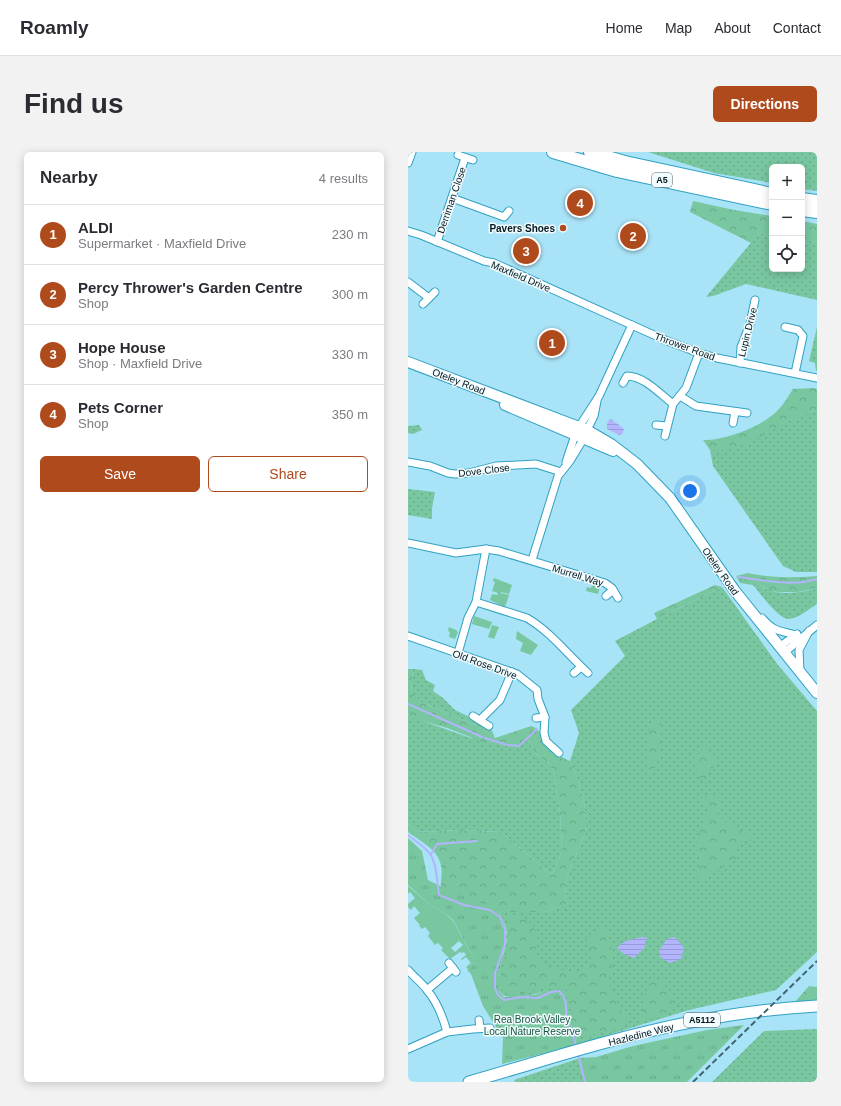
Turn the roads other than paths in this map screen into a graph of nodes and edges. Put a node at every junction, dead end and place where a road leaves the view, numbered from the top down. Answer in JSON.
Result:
{"nodes":[{"id":1,"x":412,"y":152,"type":"edge"},
{"id":2,"x":553,"y":152,"type":"edge"},
{"id":3,"x":590,"y":152,"type":"edge"},
{"id":4,"x":473,"y":160,"type":"dead end"},
{"id":5,"x":408,"y":163,"type":"edge"},
{"id":6,"x":769,"y":193,"type":"edge"},
{"id":7,"x":452,"y":198,"type":"junction"},
{"id":8,"x":805,"y":199,"type":"edge"},
{"id":9,"x":817,"y":201,"type":"edge"},
{"id":10,"x":769,"y":203,"type":"edge"},
{"id":11,"x":805,"y":210,"type":"edge"},
{"id":12,"x":817,"y":212,"type":"edge"},
{"id":13,"x":507,"y":216,"type":"dead end"},
{"id":14,"x":408,"y":230,"type":"edge"},
{"id":15,"x":437,"y":242,"type":"junction"},
{"id":16,"x":408,"y":282,"type":"edge"},
{"id":17,"x":434,"y":292,"type":"dead end"},
{"id":18,"x":429,"y":298,"type":"junction"},
{"id":19,"x":755,"y":300,"type":"dead end"},
{"id":20,"x":424,"y":304,"type":"dead end"},
{"id":21,"x":632,"y":325,"type":"junction"},
{"id":22,"x":785,"y":327,"type":"dead end"},
{"id":23,"x":699,"y":353,"type":"junction"},
{"id":24,"x":408,"y":362,"type":"edge"},
{"id":25,"x":740,"y":363,"type":"junction"},
{"id":26,"x":795,"y":373,"type":"junction"},
{"id":27,"x":625,"y":377,"type":"dead end"},
{"id":28,"x":817,"y":378,"type":"edge"},
{"id":29,"x":680,"y":396,"type":"junction"},
{"id":30,"x":673,"y":404,"type":"junction"},
{"id":31,"x":735,"y":412,"type":"junction"},
{"id":32,"x":747,"y":413,"type":"dead end"},
{"id":33,"x":733,"y":423,"type":"dead end"},
{"id":34,"x":656,"y":424,"type":"dead end"},
{"id":35,"x":667,"y":426,"type":"junction"},
{"id":36,"x":581,"y":432,"type":"junction"},
{"id":37,"x":665,"y":436,"type":"dead end"},
{"id":38,"x":408,"y":462,"type":"edge"},
{"id":39,"x":562,"y":471,"type":"junction"},
{"id":40,"x":408,"y":543,"type":"edge"},
{"id":41,"x":486,"y":549,"type":"junction"},
{"id":42,"x":532,"y":560,"type":"junction"},
{"id":43,"x":613,"y":590,"type":"junction"},
{"id":44,"x":735,"y":592,"type":"junction"},
{"id":45,"x":606,"y":596,"type":"dead end"},
{"id":46,"x":618,"y":598,"type":"dead end"},
{"id":47,"x":476,"y":602,"type":"junction"},
{"id":48,"x":817,"y":625,"type":"edge"},
{"id":49,"x":809,"y":631,"type":"junction"},
{"id":50,"x":796,"y":635,"type":"junction"},
{"id":51,"x":408,"y":636,"type":"edge"},
{"id":52,"x":781,"y":650,"type":"junction"},
{"id":53,"x":458,"y":653,"type":"junction"},
{"id":54,"x":581,"y":666,"type":"junction"},
{"id":55,"x":512,"y":672,"type":"junction"},
{"id":56,"x":800,"y":672,"type":"junction"},
{"id":57,"x":574,"y":673,"type":"dead end"},
{"id":58,"x":588,"y":673,"type":"dead end"},
{"id":59,"x":817,"y":693,"type":"edge"},
{"id":60,"x":473,"y":716,"type":"dead end"},
{"id":61,"x":545,"y":717,"type":"junction"},
{"id":62,"x":536,"y":718,"type":"dead end"},
{"id":63,"x":480,"y":720,"type":"junction"},
{"id":64,"x":489,"y":726,"type":"dead end"},
{"id":65,"x":559,"y":753,"type":"dead end"},
{"id":66,"x":452,"y":968,"type":"dead end"},
{"id":67,"x":409,"y":973,"type":"edge"},
{"id":68,"x":427,"y":990,"type":"junction"},
{"id":69,"x":817,"y":1006,"type":"edge"},
{"id":70,"x":479,"y":1020,"type":"dead end"},
{"id":71,"x":480,"y":1028,"type":"junction"},
{"id":72,"x":490,"y":1028,"type":"dead end"},
{"id":73,"x":447,"y":1032,"type":"junction"},
{"id":74,"x":408,"y":1049,"type":"edge"},
{"id":75,"x":469,"y":1082,"type":"edge"}],
"edges":[{"from":1,"to":5,"type":"street"},
{"from":2,"to":10,"type":"highway","number":"A5"},
{"from":3,"to":6,"type":"highway","number":"A5"},
{"from":4,"to":7,"type":"street","name":"Derriman Close"},
{"from":7,"to":13,"type":"street"},
{"from":7,"to":15,"type":"street","name":"Derriman Close"},
{"from":8,"to":9,"type":"highway"},
{"from":11,"to":12,"type":"highway"},
{"from":14,"to":15,"type":"street","name":"Maxfield Drive"},
{"from":15,"to":21,"type":"street","name":"Maxfield Drive"},
{"from":16,"to":18,"type":"street"},
{"from":17,"to":18,"type":"street"},
{"from":18,"to":20,"type":"street"},
{"from":19,"to":25,"type":"street","name":"Lupin Drive"},
{"from":21,"to":23,"type":"street","name":"Thrower Road"},
{"from":21,"to":36,"type":"street"},
{"from":22,"to":26,"type":"street"},
{"from":23,"to":25,"type":"street","name":"Thrower Road"},
{"from":23,"to":29,"type":"street"},
{"from":24,"to":36,"type":"main road","name":"Oteley Road"},
{"from":25,"to":26,"type":"street","name":"Thrower Road"},
{"from":26,"to":28,"type":"street","name":"Thrower Road"},
{"from":27,"to":30,"type":"street"},
{"from":29,"to":30,"type":"street"},
{"from":29,"to":31,"type":"street"},
{"from":30,"to":35,"type":"street"},
{"from":31,"to":32,"type":"street"},
{"from":31,"to":33,"type":"street"},
{"from":34,"to":35,"type":"street"},
{"from":35,"to":37,"type":"street"},
{"from":36,"to":39,"type":"street"},
{"from":36,"to":44,"type":"main road","name":"Oteley Road"},
{"from":38,"to":39,"type":"street","name":"Dove Close"},
{"from":39,"to":42,"type":"street"},
{"from":40,"to":41,"type":"street","name":"Murrell Way"},
{"from":41,"to":42,"type":"street","name":"Murrell Way"},
{"from":41,"to":47,"type":"street"},
{"from":42,"to":43,"type":"street","name":"Murrell Way"},
{"from":43,"to":45,"type":"street"},
{"from":43,"to":46,"type":"street","name":"Murrell Way"},
{"from":44,"to":50,"type":"street"},
{"from":44,"to":52,"type":"main road","name":"Oteley Road"},
{"from":47,"to":53,"type":"street"},
{"from":47,"to":54,"type":"street"},
{"from":48,"to":49,"type":"street"},
{"from":49,"to":50,"type":"street"},
{"from":49,"to":52,"type":"street"},
{"from":49,"to":56,"type":"street"},
{"from":50,"to":52,"type":"street"},
{"from":51,"to":53,"type":"street","name":"Old Rose Drive"},
{"from":52,"to":56,"type":"main road","name":"Oteley Road"},
{"from":53,"to":55,"type":"street","name":"Old Rose Drive"},
{"from":54,"to":57,"type":"street"},
{"from":54,"to":58,"type":"street"},
{"from":55,"to":61,"type":"street","name":"Old Rose Drive"},
{"from":55,"to":63,"type":"street"},
{"from":56,"to":59,"type":"main road","name":"Oteley Road"},
{"from":60,"to":63,"type":"street"},
{"from":61,"to":62,"type":"street"},
{"from":61,"to":65,"type":"street","name":"Old Rose Drive"},
{"from":63,"to":64,"type":"street"},
{"from":66,"to":68,"type":"street"},
{"from":67,"to":68,"type":"street"},
{"from":68,"to":73,"type":"street"},
{"from":69,"to":75,"type":"main road","name":"Hazledine Way","number":"A5112"},
{"from":70,"to":71,"type":"street"},
{"from":71,"to":72,"type":"street"},
{"from":71,"to":73,"type":"street"},
{"from":73,"to":74,"type":"street"}]}
